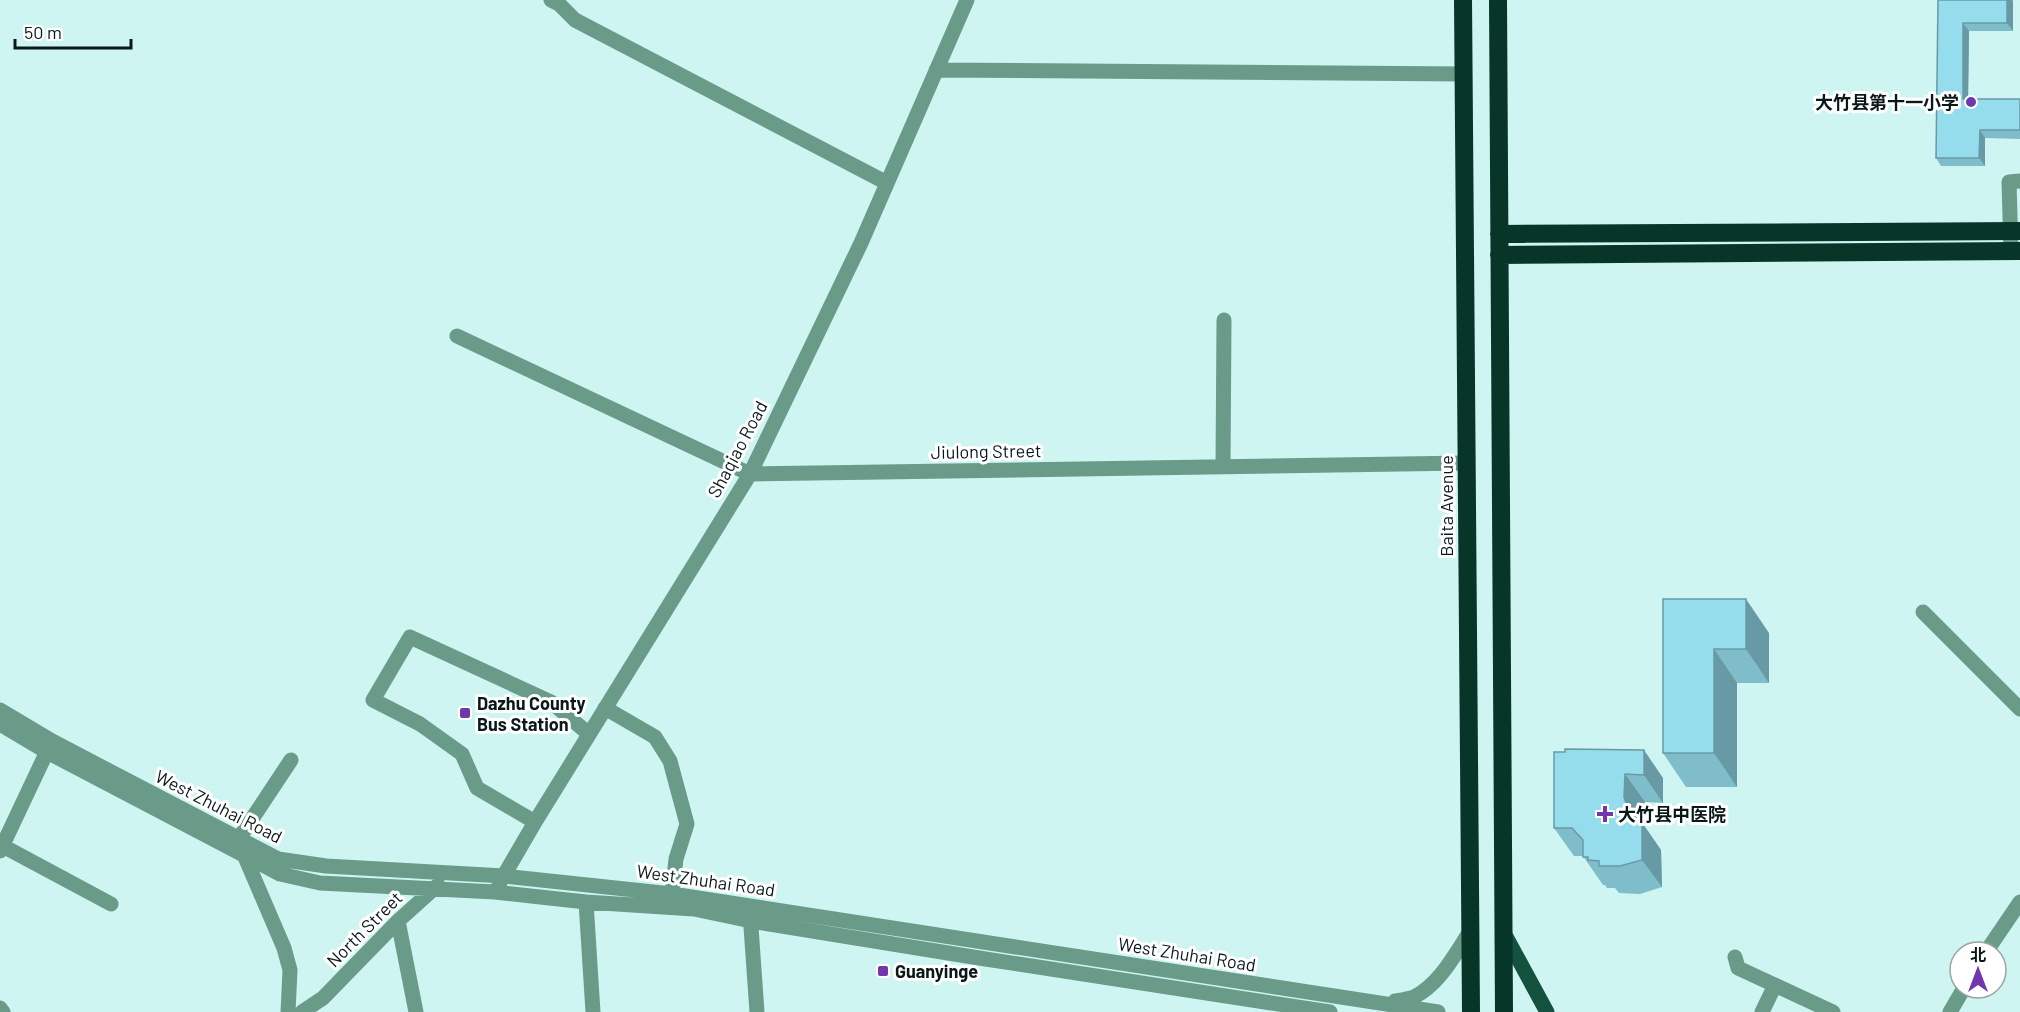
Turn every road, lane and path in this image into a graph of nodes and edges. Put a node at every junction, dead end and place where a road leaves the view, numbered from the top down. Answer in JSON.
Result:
{"nodes":[{"id":1,"x":551,"y":0,"type":"edge"},
{"id":2,"x":967,"y":0,"type":"edge"},
{"id":3,"x":1463,"y":0,"type":"edge"},
{"id":4,"x":1498,"y":0,"type":"edge"},
{"id":5,"x":936,"y":70,"type":"junction"},
{"id":6,"x":1464,"y":74,"type":"junction"},
{"id":7,"x":2020,"y":181,"type":"edge"},
{"id":8,"x":887,"y":183,"type":"junction"},
{"id":9,"x":2015,"y":231,"type":"edge"},
{"id":10,"x":1499,"y":234,"type":"junction"},
{"id":11,"x":2015,"y":251,"type":"edge"},
{"id":12,"x":1499,"y":255,"type":"junction"},
{"id":13,"x":1224,"y":320,"type":"dead end"},
{"id":14,"x":457,"y":336,"type":"dead end"},
{"id":15,"x":1467,"y":463,"type":"junction"},
{"id":16,"x":1223,"y":467,"type":"junction"},
{"id":17,"x":750,"y":474,"type":"junction"},
{"id":18,"x":1923,"y":612,"type":"dead end"},
{"id":19,"x":605,"y":708,"type":"junction"},
{"id":20,"x":2020,"y":709,"type":"edge"},
{"id":21,"x":0,"y":710,"type":"edge"},
{"id":22,"x":0,"y":724,"type":"edge"},
{"id":23,"x":589,"y":734,"type":"junction"},
{"id":24,"x":49,"y":746,"type":"junction"},
{"id":25,"x":291,"y":760,"type":"dead end"},
{"id":26,"x":535,"y":822,"type":"junction"},
{"id":27,"x":238,"y":840,"type":"junction"},
{"id":28,"x":1,"y":849,"type":"edge"},
{"id":29,"x":245,"y":857,"type":"junction"},
{"id":30,"x":452,"y":873,"type":"junction"},
{"id":31,"x":504,"y":876,"type":"junction"},
{"id":32,"x":434,"y":889,"type":"junction"},
{"id":33,"x":495,"y":892,"type":"junction"},
{"id":34,"x":672,"y":894,"type":"junction"},
{"id":35,"x":586,"y":902,"type":"junction"},
{"id":36,"x":2020,"y":902,"type":"edge"},
{"id":37,"x":111,"y":904,"type":"dead end"},
{"id":38,"x":750,"y":905,"type":"junction"},
{"id":39,"x":398,"y":921,"type":"junction"},
{"id":40,"x":751,"y":921,"type":"junction"},
{"id":41,"x":1471,"y":930,"type":"junction"},
{"id":42,"x":1504,"y":933,"type":"junction"},
{"id":43,"x":1994,"y":940,"type":"edge"},
{"id":44,"x":1735,"y":957,"type":"dead end"},
{"id":45,"x":1775,"y":985,"type":"junction"},
{"id":46,"x":1383,"y":1003,"type":"junction"},
{"id":47,"x":0,"y":1008,"type":"edge"},
{"id":48,"x":3,"y":1012,"type":"edge"},
{"id":49,"x":288,"y":1012,"type":"edge"},
{"id":50,"x":302,"y":1012,"type":"edge"},
{"id":51,"x":416,"y":1012,"type":"edge"},
{"id":52,"x":593,"y":1012,"type":"edge"},
{"id":53,"x":757,"y":1012,"type":"edge"},
{"id":54,"x":1330,"y":1012,"type":"edge"},
{"id":55,"x":1438,"y":1012,"type":"edge"},
{"id":56,"x":1472,"y":1012,"type":"edge"},
{"id":57,"x":1504,"y":1012,"type":"edge"},
{"id":58,"x":1547,"y":1012,"type":"edge"},
{"id":59,"x":1762,"y":1012,"type":"edge"},
{"id":60,"x":1833,"y":1012,"type":"edge"}],
"edges":[{"from":1,"to":8,"type":"street"},
{"from":2,"to":5,"type":"street","name":"Shaqiao Road"},
{"from":3,"to":6,"type":"highway","name":"Baita Avenue"},
{"from":4,"to":10,"type":"highway"},
{"from":5,"to":6,"type":"street"},
{"from":5,"to":8,"type":"street","name":"Shaqiao Road"},
{"from":6,"to":15,"type":"highway","name":"Baita Avenue"},
{"from":7,"to":9,"type":"street"},
{"from":8,"to":17,"type":"street","name":"Shaqiao Road"},
{"from":9,"to":10,"type":"highway"},
{"from":9,"to":11,"type":"street"},
{"from":10,"to":12,"type":"highway"},
{"from":11,"to":12,"type":"highway"},
{"from":12,"to":42,"type":"highway"},
{"from":13,"to":16,"type":"street"},
{"from":14,"to":17,"type":"street"},
{"from":15,"to":16,"type":"street","name":"Jiulong Street"},
{"from":15,"to":41,"type":"highway","name":"Baita Avenue"},
{"from":16,"to":17,"type":"street","name":"Jiulong Street"},
{"from":17,"to":19,"type":"street","name":"Shaqiao Road"},
{"from":18,"to":20,"type":"street"},
{"from":19,"to":23,"type":"street","name":"Shaqiao Road"},
{"from":19,"to":34,"type":"street"},
{"from":21,"to":24,"type":"street","name":"West Zhuhai Road"},
{"from":22,"to":24,"type":"street","name":"West Zhuhai Road"},
{"from":23,"to":26,"type":"street","name":"Shaqiao Road"},
{"from":23,"to":26,"type":"street"},
{"from":24,"to":27,"type":"street","name":"West Zhuhai Road"},
{"from":24,"to":28,"type":"street"},
{"from":24,"to":29,"type":"street","name":"West Zhuhai Road"},
{"from":25,"to":27,"type":"street"},
{"from":26,"to":31,"type":"street","name":"Shaqiao Road"},
{"from":27,"to":30,"type":"street","name":"West Zhuhai Road"},
{"from":28,"to":37,"type":"street"},
{"from":29,"to":32,"type":"street","name":"West Zhuhai Road"},
{"from":29,"to":49,"type":"street","name":"West Zhuhai Road"},
{"from":30,"to":31,"type":"street","name":"West Zhuhai Road"},
{"from":30,"to":32,"type":"street","name":"North Street"},
{"from":31,"to":33,"type":"street","name":"Shaqiao Road"},
{"from":31,"to":34,"type":"street","name":"West Zhuhai Road"},
{"from":32,"to":33,"type":"street","name":"West Zhuhai Road"},
{"from":32,"to":39,"type":"street","name":"North Street"},
{"from":33,"to":35,"type":"street","name":"West Zhuhai Road"},
{"from":34,"to":38,"type":"street","name":"West Zhuhai Road"},
{"from":35,"to":40,"type":"street","name":"West Zhuhai Road"},
{"from":35,"to":52,"type":"street"},
{"from":36,"to":43,"type":"street"},
{"from":38,"to":40,"type":"street"},
{"from":38,"to":46,"type":"street","name":"West Zhuhai Road"},
{"from":39,"to":50,"type":"street","name":"North Street"},
{"from":39,"to":51,"type":"street"},
{"from":40,"to":53,"type":"street"},
{"from":40,"to":54,"type":"street","name":"West Zhuhai Road"},
{"from":41,"to":46,"type":"street"},
{"from":41,"to":56,"type":"highway","name":"Baita Avenue"},
{"from":42,"to":57,"type":"highway"},
{"from":42,"to":58,"type":"main road"},
{"from":44,"to":45,"type":"street"},
{"from":45,"to":59,"type":"street"},
{"from":45,"to":60,"type":"street"},
{"from":46,"to":55,"type":"street","name":"West Zhuhai Road"},
{"from":47,"to":48,"type":"street"}]}
